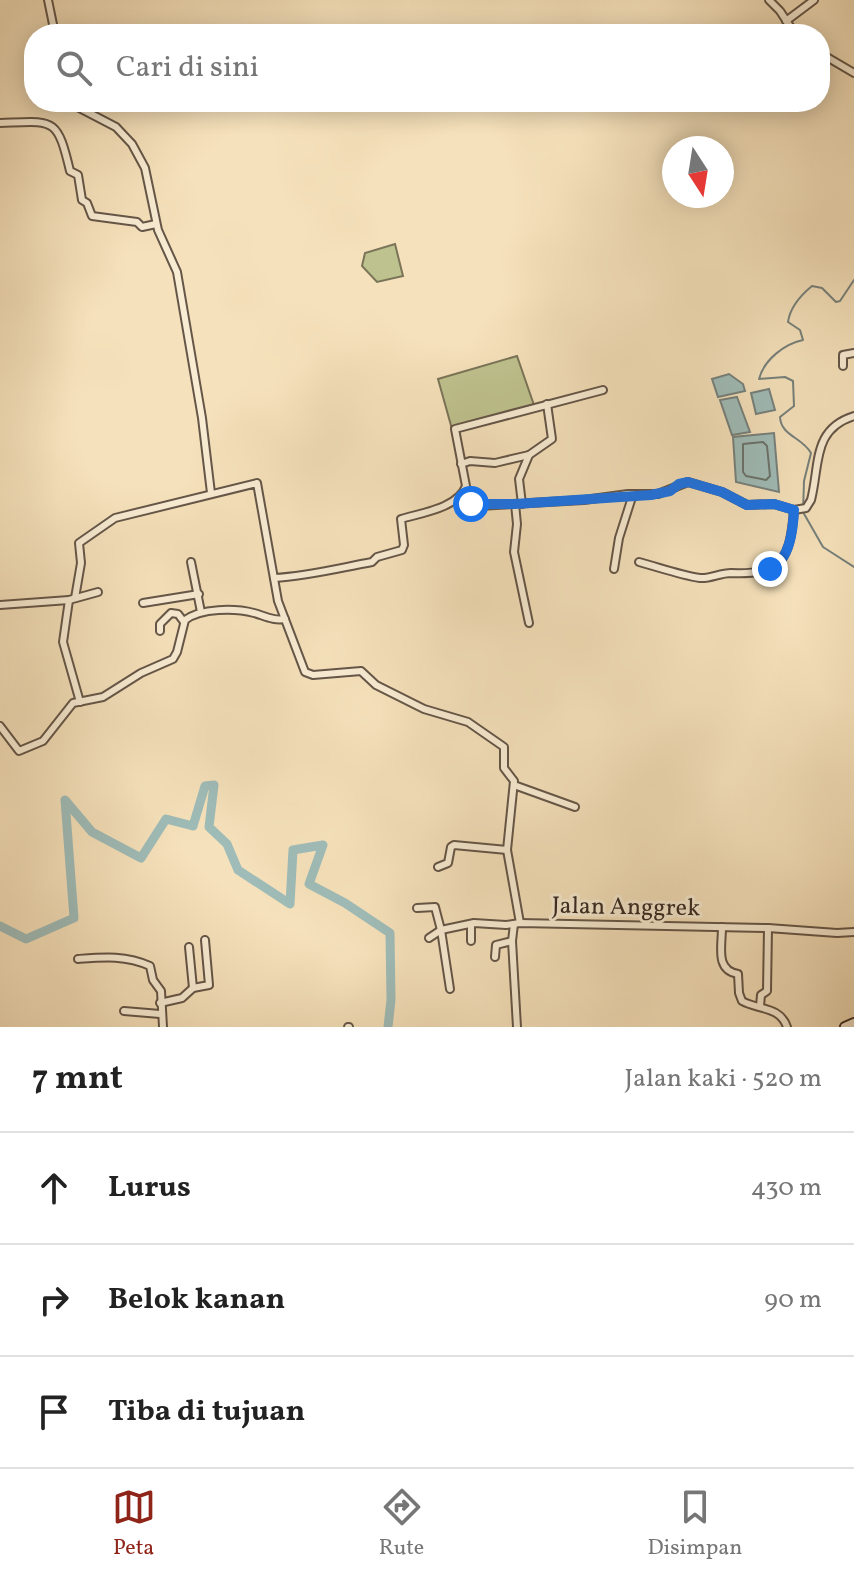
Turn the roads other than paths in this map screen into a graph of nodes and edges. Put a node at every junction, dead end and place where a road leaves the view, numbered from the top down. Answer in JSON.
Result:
{"nodes":[{"id":1,"x":48,"y":0,"type":"edge"},
{"id":2,"x":769,"y":0,"type":"edge"},
{"id":3,"x":814,"y":0,"type":"edge"},
{"id":4,"x":786,"y":21,"type":"junction"},
{"id":5,"x":53,"y":24,"type":"edge"},
{"id":6,"x":788,"y":24,"type":"edge"},
{"id":7,"x":830,"y":59,"type":"edge"},
{"id":8,"x":854,"y":73,"type":"edge"},
{"id":9,"x":87,"y":112,"type":"edge"},
{"id":10,"x":0,"y":123,"type":"edge"},
{"id":11,"x":156,"y":224,"type":"junction"},
{"id":12,"x":854,"y":353,"type":"edge"},
{"id":13,"x":843,"y":366,"type":"dead end"},
{"id":14,"x":603,"y":390,"type":"dead end"},
{"id":15,"x":547,"y":404,"type":"junction"},
{"id":16,"x":854,"y":416,"type":"edge"},
{"id":17,"x":529,"y":455,"type":"junction"},
{"id":18,"x":461,"y":464,"type":"junction"},
{"id":19,"x":211,"y":493,"type":"junction"},
{"id":20,"x":633,"y":494,"type":"junction"},
{"id":21,"x":457,"y":498,"type":"junction"},
{"id":22,"x":518,"y":504,"type":"junction"},
{"id":23,"x":795,"y":510,"type":"junction"},
{"id":24,"x":191,"y":562,"type":"dead end"},
{"id":25,"x":639,"y":562,"type":"dead end"},
{"id":26,"x":614,"y":569,"type":"dead end"},
{"id":27,"x":274,"y":578,"type":"junction"},
{"id":28,"x":98,"y":592,"type":"dead end"},
{"id":29,"x":199,"y":594,"type":"junction"},
{"id":30,"x":72,"y":599,"type":"junction"},
{"id":31,"x":143,"y":603,"type":"dead end"},
{"id":32,"x":0,"y":605,"type":"edge"},
{"id":33,"x":201,"y":612,"type":"junction"},
{"id":34,"x":285,"y":619,"type":"junction"},
{"id":35,"x":184,"y":622,"type":"junction"},
{"id":36,"x":529,"y":623,"type":"dead end"},
{"id":37,"x":160,"y":631,"type":"dead end"},
{"id":38,"x":80,"y":702,"type":"junction"},
{"id":39,"x":0,"y":726,"type":"edge"},
{"id":40,"x":8,"y":736,"type":"junction"},
{"id":41,"x":0,"y":741,"type":"edge"},
{"id":42,"x":514,"y":785,"type":"junction"},
{"id":43,"x":575,"y":807,"type":"dead end"},
{"id":44,"x":507,"y":850,"type":"junction"},
{"id":45,"x":438,"y":867,"type":"dead end"},
{"id":46,"x":417,"y":908,"type":"dead end"},
{"id":47,"x":517,"y":923,"type":"junction"},
{"id":48,"x":471,"y":924,"type":"junction"},
{"id":49,"x":722,"y":927,"type":"junction"},
{"id":50,"x":768,"y":928,"type":"junction"},
{"id":51,"x":441,"y":930,"type":"junction"},
{"id":52,"x":854,"y":932,"type":"edge"},
{"id":53,"x":429,"y":938,"type":"dead end"},
{"id":54,"x":205,"y":940,"type":"dead end"},
{"id":55,"x":471,"y":941,"type":"dead end"},
{"id":56,"x":512,"y":941,"type":"junction"},
{"id":57,"x":189,"y":947,"type":"dead end"},
{"id":58,"x":495,"y":957,"type":"dead end"},
{"id":59,"x":78,"y":959,"type":"dead end"},
{"id":60,"x":193,"y":988,"type":"junction"},
{"id":61,"x":450,"y":989,"type":"dead end"},
{"id":62,"x":160,"y":1003,"type":"junction"},
{"id":63,"x":760,"y":1006,"type":"junction"},
{"id":64,"x":124,"y":1011,"type":"dead end"},
{"id":65,"x":160,"y":1014,"type":"junction"},
{"id":66,"x":854,"y":1023,"type":"edge"},
{"id":67,"x":163,"y":1027,"type":"edge"},
{"id":68,"x":517,"y":1027,"type":"edge"},
{"id":69,"x":787,"y":1027,"type":"edge"},
{"id":70,"x":845,"y":1027,"type":"edge"}],
"edges":[{"from":1,"to":5,"type":"street"},
{"from":2,"to":4,"type":"street"},
{"from":3,"to":4,"type":"street"},
{"from":4,"to":6,"type":"street"},
{"from":7,"to":8,"type":"street"},
{"from":9,"to":11,"type":"street"},
{"from":10,"to":11,"type":"street"},
{"from":11,"to":19,"type":"street"},
{"from":12,"to":13,"type":"street"},
{"from":14,"to":15,"type":"street"},
{"from":15,"to":17,"type":"street"},
{"from":15,"to":18,"type":"street"},
{"from":16,"to":23,"type":"street"},
{"from":17,"to":18,"type":"street"},
{"from":17,"to":22,"type":"street"},
{"from":18,"to":21,"type":"street"},
{"from":19,"to":27,"type":"street"},
{"from":19,"to":30,"type":"street"},
{"from":20,"to":22,"type":"street"},
{"from":20,"to":23,"type":"street"},
{"from":20,"to":26,"type":"street"},
{"from":21,"to":22,"type":"street"},
{"from":21,"to":27,"type":"street"},
{"from":22,"to":36,"type":"street"},
{"from":23,"to":25,"type":"street"},
{"from":24,"to":29,"type":"street"},
{"from":27,"to":34,"type":"street"},
{"from":28,"to":30,"type":"street"},
{"from":29,"to":31,"type":"street"},
{"from":29,"to":33,"type":"street"},
{"from":30,"to":32,"type":"street"},
{"from":30,"to":38,"type":"street"},
{"from":33,"to":34,"type":"street"},
{"from":33,"to":35,"type":"street"},
{"from":34,"to":42,"type":"street"},
{"from":35,"to":37,"type":"street"},
{"from":35,"to":38,"type":"street"},
{"from":38,"to":40,"type":"street"},
{"from":39,"to":40,"type":"street"},
{"from":40,"to":41,"type":"street"},
{"from":42,"to":43,"type":"street"},
{"from":42,"to":44,"type":"street"},
{"from":44,"to":45,"type":"street"},
{"from":44,"to":47,"type":"street"},
{"from":46,"to":51,"type":"street"},
{"from":47,"to":48,"type":"street","name":"Jalan Anggrek"},
{"from":47,"to":49,"type":"street","name":"Jalan Anggrek"},
{"from":47,"to":56,"type":"street"},
{"from":48,"to":51,"type":"street","name":"Jalan Anggrek"},
{"from":48,"to":55,"type":"street"},
{"from":49,"to":50,"type":"street","name":"Jalan Anggrek"},
{"from":49,"to":63,"type":"street"},
{"from":50,"to":52,"type":"street","name":"Jalan Anggrek"},
{"from":50,"to":63,"type":"street"},
{"from":51,"to":53,"type":"street"},
{"from":51,"to":61,"type":"street"},
{"from":54,"to":60,"type":"street"},
{"from":56,"to":58,"type":"street"},
{"from":56,"to":68,"type":"street"},
{"from":57,"to":60,"type":"street"},
{"from":59,"to":62,"type":"street"},
{"from":60,"to":62,"type":"street"},
{"from":62,"to":65,"type":"street"},
{"from":63,"to":69,"type":"street"},
{"from":64,"to":65,"type":"street"},
{"from":65,"to":67,"type":"street"},
{"from":66,"to":70,"type":"street"}]}
